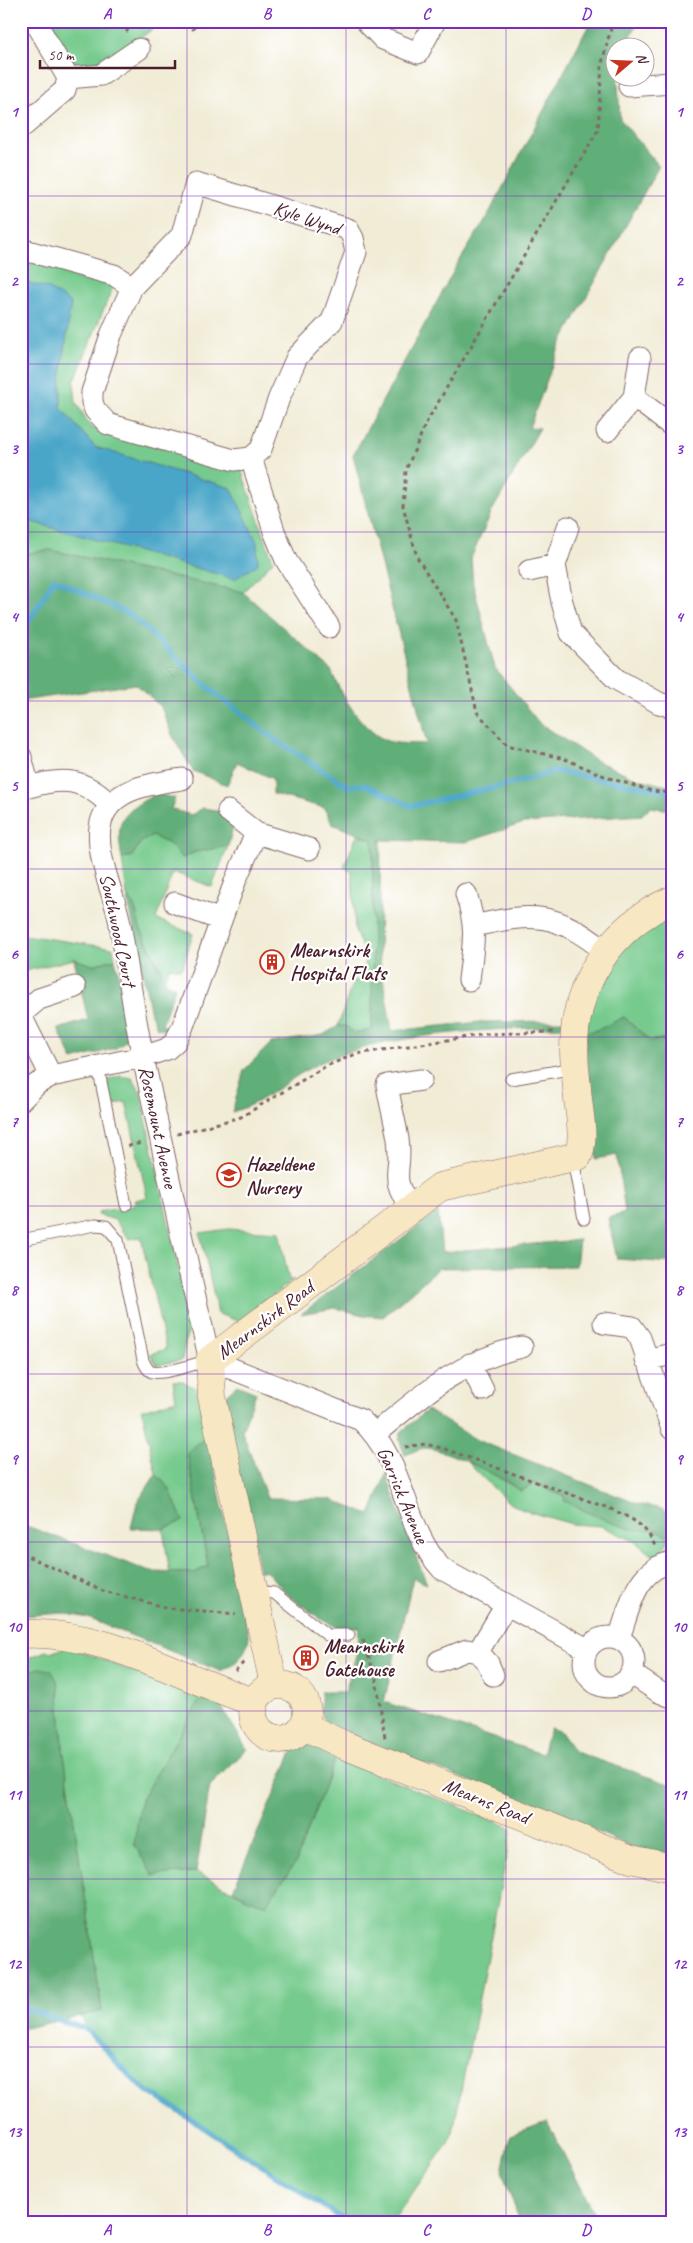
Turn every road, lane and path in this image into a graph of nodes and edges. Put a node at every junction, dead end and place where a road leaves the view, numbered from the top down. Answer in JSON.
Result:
{"nodes":[{"id":1,"x":35,"y":21,"type":"edge"},
{"id":2,"x":125,"y":21,"type":"edge"},
{"id":3,"x":188,"y":21,"type":"edge"},
{"id":4,"x":199,"y":21,"type":"edge"},
{"id":5,"x":366,"y":21,"type":"edge"},
{"id":6,"x":435,"y":21,"type":"edge"},
{"id":7,"x":616,"y":21,"type":"edge"},
{"id":8,"x":132,"y":44,"type":"joint"},
{"id":9,"x":68,"y":78,"type":"junction"},
{"id":10,"x":672,"y":83,"type":"edge"},
{"id":11,"x":656,"y":84,"type":"edge"},
{"id":12,"x":21,"y":128,"type":"edge"},
{"id":13,"x":21,"y":249,"type":"edge"},
{"id":14,"x":132,"y":287,"type":"junction"},
{"id":15,"x":640,"y":358,"type":"dead end"},
{"id":16,"x":634,"y":396,"type":"junction"},
{"id":17,"x":672,"y":426,"type":"edge"},
{"id":18,"x":607,"y":431,"type":"dead end"},
{"id":19,"x":251,"y":458,"type":"junction"},
{"id":20,"x":568,"y":527,"type":"dead end"},
{"id":21,"x":555,"y":565,"type":"junction"},
{"id":22,"x":529,"y":571,"type":"dead end"},
{"id":23,"x":329,"y":627,"type":"dead end"},
{"id":24,"x":672,"y":707,"type":"edge"},
{"id":25,"x":21,"y":757,"type":"edge"},
{"id":26,"x":182,"y":779,"type":"dead end"},
{"id":27,"x":672,"y":793,"type":"edge"},
{"id":28,"x":110,"y":805,"type":"junction"},
{"id":29,"x":228,"y":811,"type":"dead end"},
{"id":30,"x":256,"y":832,"type":"junction"},
{"id":31,"x":309,"y":850,"type":"dead end"},
{"id":32,"x":466,"y":894,"type":"dead end"},
{"id":33,"x":672,"y":900,"type":"edge"},
{"id":34,"x":175,"y":902,"type":"dead end"},
{"id":35,"x":221,"y":920,"type":"junction"},
{"id":36,"x":474,"y":926,"type":"junction"},
{"id":37,"x":605,"y":951,"type":"junction"},
{"id":38,"x":469,"y":980,"type":"dead end"},
{"id":39,"x":75,"y":987,"type":"dead end"},
{"id":40,"x":21,"y":1015,"type":"edge"},
{"id":41,"x":576,"y":1032,"type":"junction"},
{"id":42,"x":143,"y":1057,"type":"junction"},
{"id":43,"x":98,"y":1067,"type":"junction"},
{"id":44,"x":575,"y":1068,"type":"junction"},
{"id":45,"x":51,"y":1076,"type":"junction"},
{"id":46,"x":511,"y":1079,"type":"dead end"},
{"id":47,"x":421,"y":1080,"type":"dead end"},
{"id":48,"x":21,"y":1100,"type":"edge"},
{"id":49,"x":161,"y":1138,"type":"junction"},
{"id":50,"x":114,"y":1149,"type":"junction"},
{"id":51,"x":572,"y":1159,"type":"junction"},
{"id":52,"x":126,"y":1205,"type":"dead end"},
{"id":53,"x":412,"y":1209,"type":"junction"},
{"id":54,"x":584,"y":1219,"type":"dead end"},
{"id":55,"x":21,"y":1240,"type":"edge"},
{"id":56,"x":604,"y":1323,"type":"dead end"},
{"id":57,"x":522,"y":1347,"type":"dead end"},
{"id":58,"x":672,"y":1354,"type":"edge"},
{"id":59,"x":210,"y":1360,"type":"junction"},
{"id":60,"x":646,"y":1360,"type":"junction"},
{"id":61,"x":470,"y":1364,"type":"junction"},
{"id":62,"x":483,"y":1390,"type":"dead end"},
{"id":63,"x":672,"y":1430,"type":"edge"},
{"id":64,"x":375,"y":1434,"type":"junction"},
{"id":65,"x":388,"y":1453,"type":"junction"},
{"id":66,"x":21,"y":1553,"type":"edge"},
{"id":67,"x":666,"y":1563,"type":"edge"},
{"id":68,"x":257,"y":1602,"type":"junction"},
{"id":69,"x":506,"y":1605,"type":"junction"},
{"id":70,"x":21,"y":1634,"type":"edge"},
{"id":71,"x":350,"y":1635,"type":"dead end"},
{"id":72,"x":60,"y":1636,"type":"junction"},
{"id":73,"x":362,"y":1638,"type":"dead end"},
{"id":74,"x":619,"y":1638,"type":"junction"},
{"id":75,"x":587,"y":1649,"type":"junction"},
{"id":76,"x":268,"y":1652,"type":"junction"},
{"id":77,"x":478,"y":1652,"type":"junction"},
{"id":78,"x":21,"y":1654,"type":"edge"},
{"id":79,"x":439,"y":1661,"type":"dead end"},
{"id":80,"x":632,"y":1674,"type":"junction"},
{"id":81,"x":493,"y":1675,"type":"dead end"},
{"id":82,"x":222,"y":1691,"type":"junction"},
{"id":83,"x":264,"y":1694,"type":"junction"},
{"id":84,"x":672,"y":1696,"type":"edge"},
{"id":85,"x":304,"y":1726,"type":"junction"},
{"id":86,"x":387,"y":1761,"type":"junction"},
{"id":87,"x":672,"y":1868,"type":"edge"}],
"edges":[{"from":1,"to":9,"type":"street"},
{"from":2,"to":8,"type":"path"},
{"from":3,"to":4,"type":"path"},
{"from":5,"to":6,"type":"street"},
{"from":7,"to":27,"type":"path"},
{"from":8,"to":9,"type":"street"},
{"from":9,"to":12,"type":"street"},
{"from":10,"to":11,"type":"street"},
{"from":13,"to":14,"type":"street"},
{"from":14,"to":19,"type":"street","name":"Kyle Wynd"},
{"from":14,"to":19,"type":"street","name":"Kyle Wynd"},
{"from":15,"to":16,"type":"street"},
{"from":16,"to":17,"type":"street"},
{"from":16,"to":18,"type":"street"},
{"from":19,"to":23,"type":"street"},
{"from":20,"to":21,"type":"street"},
{"from":21,"to":22,"type":"street"},
{"from":21,"to":24,"type":"street"},
{"from":25,"to":28,"type":"street"},
{"from":26,"to":28,"type":"street"},
{"from":28,"to":42,"type":"street","name":"Southwood Court"},
{"from":29,"to":30,"type":"street"},
{"from":30,"to":31,"type":"street"},
{"from":30,"to":35,"type":"street","name":"Rosemount Avenue"},
{"from":32,"to":36,"type":"street"},
{"from":33,"to":37,"type":"street"},
{"from":34,"to":35,"type":"street"},
{"from":35,"to":42,"type":"street","name":"Rosemount Avenue"},
{"from":36,"to":37,"type":"street"},
{"from":36,"to":38,"type":"street"},
{"from":37,"to":41,"type":"street"},
{"from":39,"to":40,"type":"street"},
{"from":40,"to":45,"type":"street"},
{"from":41,"to":44,"type":"street"},
{"from":41,"to":49,"type":"path"},
{"from":42,"to":43,"type":"street"},
{"from":42,"to":49,"type":"street","name":"Rosemount Avenue"},
{"from":43,"to":45,"type":"street"},
{"from":43,"to":50,"type":"lane"},
{"from":44,"to":46,"type":"lane"},
{"from":44,"to":51,"type":"street"},
{"from":45,"to":48,"type":"street"},
{"from":47,"to":53,"type":"street"},
{"from":49,"to":50,"type":"path"},
{"from":49,"to":59,"type":"street","name":"Rosemount Avenue"},
{"from":50,"to":52,"type":"lane"},
{"from":51,"to":53,"type":"street","name":"Mearnskirk Road"},
{"from":51,"to":54,"type":"lane"},
{"from":53,"to":59,"type":"street","name":"Mearnskirk Road"},
{"from":55,"to":59,"type":"lane"},
{"from":56,"to":60,"type":"street"},
{"from":57,"to":61,"type":"street"},
{"from":58,"to":60,"type":"street"},
{"from":59,"to":64,"type":"street","name":"Garrick Avenue"},
{"from":59,"to":68,"type":"street","name":"Mearnskirk Road"},
{"from":60,"to":63,"type":"street"},
{"from":61,"to":62,"type":"street"},
{"from":61,"to":64,"type":"street"},
{"from":64,"to":65,"type":"street","name":"Garrick Avenue"},
{"from":65,"to":67,"type":"path"},
{"from":65,"to":69,"type":"street","name":"Garrick Avenue"},
{"from":66,"to":68,"type":"path"},
{"from":67,"to":74,"type":"street"},
{"from":68,"to":71,"type":"lane"},
{"from":68,"to":76,"type":"street","name":"Mearnskirk Road"},
{"from":69,"to":75,"type":"street","name":"Garrick Avenue"},
{"from":69,"to":77,"type":"street"},
{"from":70,"to":72,"type":"street"},
{"from":72,"to":78,"type":"street"},
{"from":72,"to":82,"type":"street"},
{"from":73,"to":86,"type":"path"},
{"from":74,"to":75,"type":"street"},
{"from":74,"to":80,"type":"street"},
{"from":75,"to":80,"type":"street"},
{"from":76,"to":82,"type":"path"},
{"from":76,"to":83,"type":"street","name":"Mearnskirk Road"},
{"from":77,"to":79,"type":"street"},
{"from":77,"to":81,"type":"street"},
{"from":80,"to":84,"type":"street"},
{"from":82,"to":83,"type":"street"},
{"from":83,"to":85,"type":"street"},
{"from":83,"to":85,"type":"street"},
{"from":85,"to":86,"type":"street","name":"Mearns Road"},
{"from":86,"to":87,"type":"street","name":"Mearns Road"}]}
